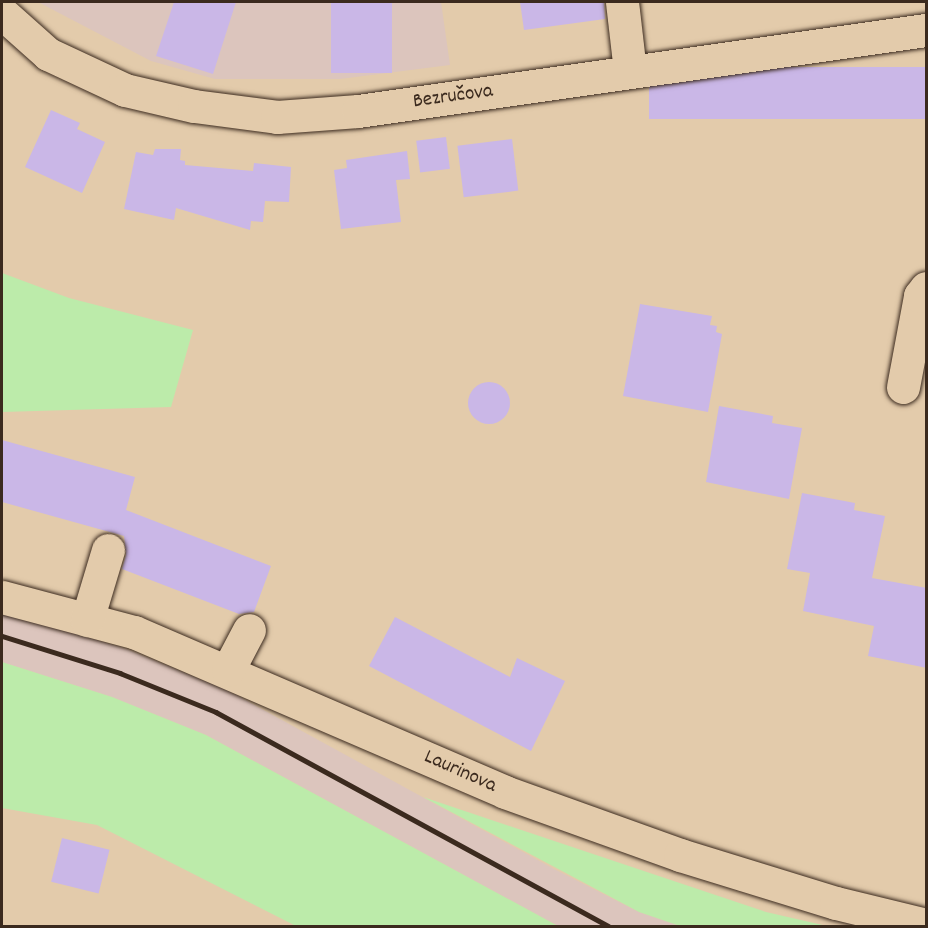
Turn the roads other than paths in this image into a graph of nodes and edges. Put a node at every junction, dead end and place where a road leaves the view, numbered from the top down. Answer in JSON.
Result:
{"nodes":[{"id":1,"x":622,"y":2,"type":"edge"},
{"id":2,"x":2,"y":13,"type":"edge"},
{"id":3,"x":927,"y":30,"type":"edge"},
{"id":4,"x":630,"y":71,"type":"junction"},
{"id":5,"x":927,"y":288,"type":"edge"},
{"id":6,"x":903,"y":387,"type":"dead end"},
{"id":7,"x":108,"y":550,"type":"dead end"},
{"id":8,"x":2,"y":597,"type":"edge"},
{"id":9,"x":87,"y":620,"type":"junction"},
{"id":10,"x":249,"y":630,"type":"dead end"},
{"id":11,"x":228,"y":670,"type":"junction"},
{"id":12,"x":927,"y":925,"type":"edge"}],
"edges":[{"from":1,"to":4,"type":"street"},
{"from":2,"to":4,"type":"street","name":"Bezručova"},
{"from":3,"to":4,"type":"street","name":"Bezručova"},
{"from":5,"to":6,"type":"street"},
{"from":7,"to":9,"type":"street"},
{"from":8,"to":9,"type":"street","name":"Laurinova"},
{"from":9,"to":11,"type":"street","name":"Laurinova"},
{"from":10,"to":11,"type":"street"},
{"from":11,"to":12,"type":"street","name":"Laurinova"}]}
